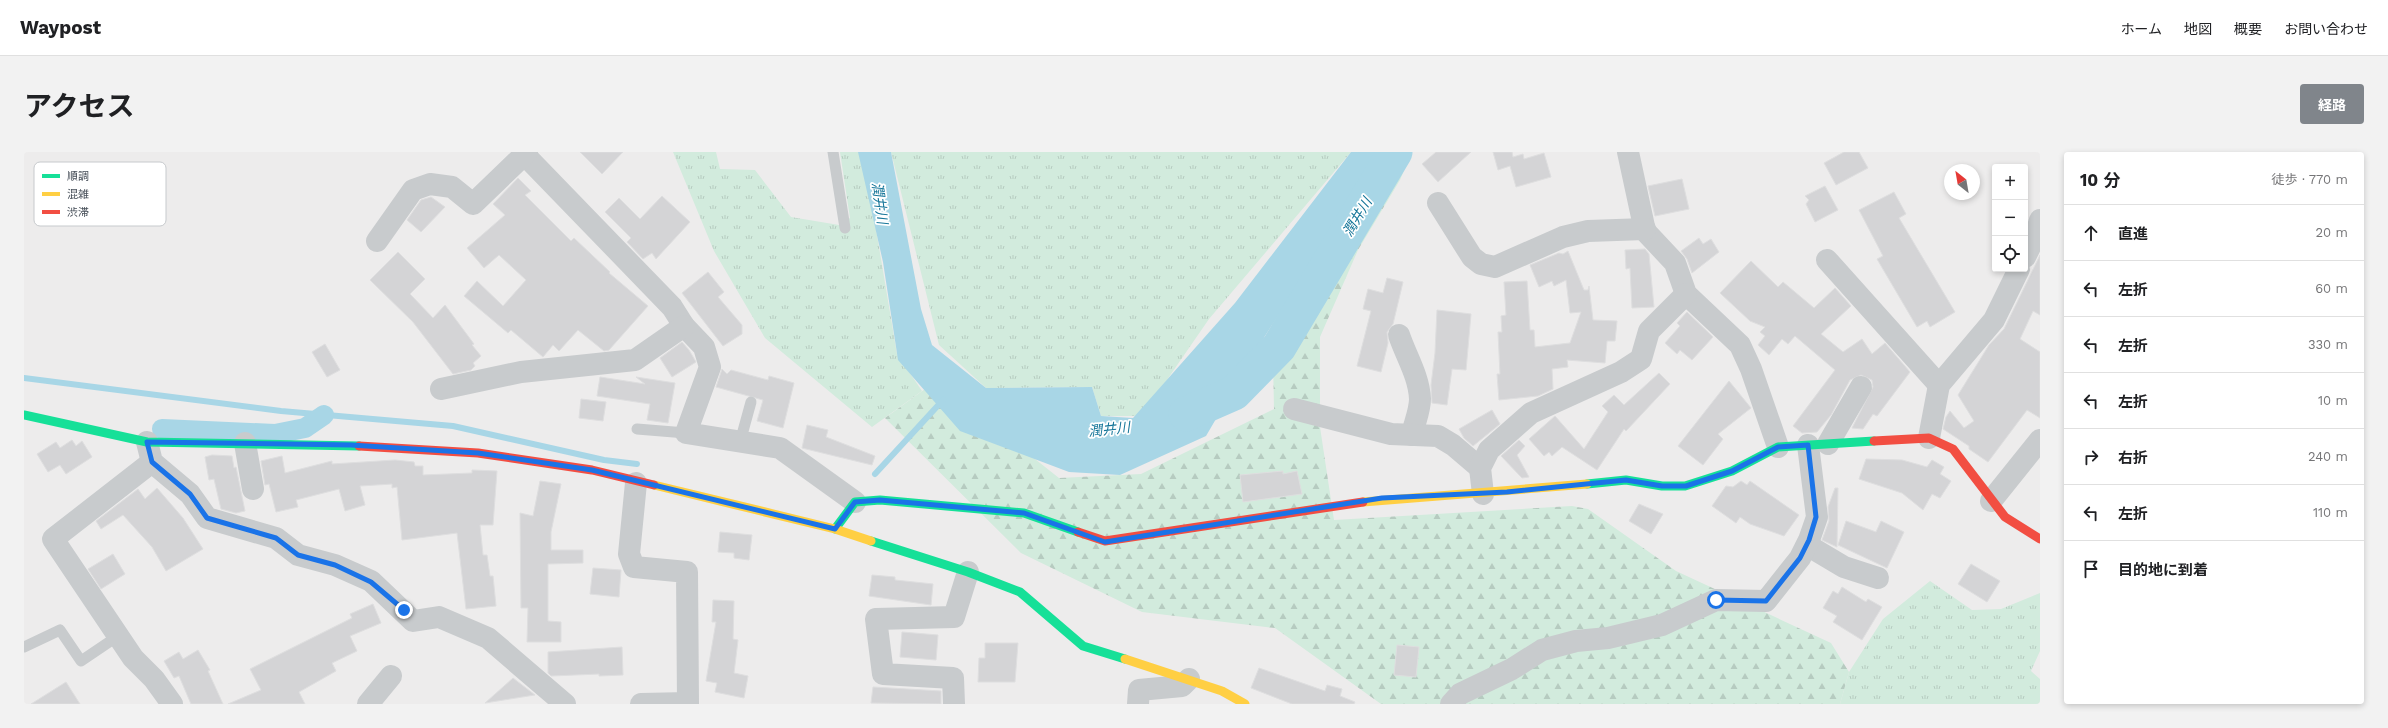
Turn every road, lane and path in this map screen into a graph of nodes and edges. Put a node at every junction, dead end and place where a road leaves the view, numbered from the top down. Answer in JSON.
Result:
{"nodes":[{"id":1,"x":833,"y":152,"type":"edge"},
{"id":2,"x":1628,"y":152,"type":"edge"},
{"id":3,"x":525,"y":153,"type":"edge"},
{"id":4,"x":1438,"y":203,"type":"dead end"},
{"id":5,"x":2040,"y":220,"type":"edge"},
{"id":6,"x":845,"y":228,"type":"dead end"},
{"id":7,"x":1645,"y":229,"type":"junction"},
{"id":8,"x":377,"y":241,"type":"dead end"},
{"id":9,"x":2028,"y":251,"type":"edge"},
{"id":10,"x":1827,"y":260,"type":"dead end"},
{"id":11,"x":2018,"y":272,"type":"edge"},
{"id":12,"x":1686,"y":294,"type":"junction"},
{"id":13,"x":684,"y":326,"type":"junction"},
{"id":14,"x":1399,"y":335,"type":"dead end"},
{"id":15,"x":1939,"y":385,"type":"junction"},
{"id":16,"x":1861,"y":387,"type":"dead end"},
{"id":17,"x":441,"y":389,"type":"dead end"},
{"id":18,"x":751,"y":402,"type":"dead end"},
{"id":19,"x":1294,"y":409,"type":"dead end"},
{"id":20,"x":24,"y":415,"type":"edge"},
{"id":21,"x":637,"y":429,"type":"dead end"},
{"id":22,"x":686,"y":433,"type":"junction"},
{"id":23,"x":1412,"y":435,"type":"junction"},
{"id":24,"x":1929,"y":438,"type":"junction"},
{"id":25,"x":2040,"y":440,"type":"edge"},
{"id":26,"x":740,"y":442,"type":"junction"},
{"id":27,"x":245,"y":443,"type":"junction"},
{"id":28,"x":1818,"y":444,"type":"junction"},
{"id":29,"x":1778,"y":447,"type":"junction"},
{"id":30,"x":150,"y":452,"type":"junction"},
{"id":31,"x":1480,"y":468,"type":"junction"},
{"id":32,"x":636,"y":483,"type":"junction"},
{"id":33,"x":253,"y":489,"type":"dead end"},
{"id":34,"x":1483,"y":494,"type":"junction"},
{"id":35,"x":1991,"y":501,"type":"junction"},
{"id":36,"x":855,"y":502,"type":"junction"},
{"id":37,"x":835,"y":529,"type":"junction"},
{"id":38,"x":2040,"y":539,"type":"edge"},
{"id":39,"x":1807,"y":545,"type":"junction"},
{"id":40,"x":968,"y":572,"type":"junction"},
{"id":41,"x":1878,"y":578,"type":"dead end"},
{"id":42,"x":118,"y":636,"type":"junction"},
{"id":43,"x":24,"y":647,"type":"edge"},
{"id":44,"x":391,"y":676,"type":"dead end"},
{"id":45,"x":1189,"y":679,"type":"junction"},
{"id":46,"x":692,"y":703,"type":"edge"},
{"id":47,"x":172,"y":704,"type":"edge"},
{"id":48,"x":368,"y":704,"type":"edge"},
{"id":49,"x":566,"y":704,"type":"edge"},
{"id":50,"x":641,"y":704,"type":"edge"},
{"id":51,"x":954,"y":704,"type":"edge"},
{"id":52,"x":1138,"y":704,"type":"edge"},
{"id":53,"x":1245,"y":704,"type":"edge"},
{"id":54,"x":1451,"y":704,"type":"edge"}],
"edges":[{"from":1,"to":6,"type":"lane"},
{"from":2,"to":7,"type":"street"},
{"from":3,"to":8,"type":"street"},
{"from":3,"to":13,"type":"street"},
{"from":4,"to":7,"type":"street"},
{"from":5,"to":9,"type":"street"},
{"from":7,"to":12,"type":"street"},
{"from":10,"to":15,"type":"street"},
{"from":11,"to":15,"type":"street"},
{"from":12,"to":29,"type":"street"},
{"from":12,"to":31,"type":"street"},
{"from":13,"to":17,"type":"street"},
{"from":13,"to":22,"type":"street"},
{"from":14,"to":23,"type":"street"},
{"from":15,"to":24,"type":"street"},
{"from":16,"to":28,"type":"street"},
{"from":18,"to":26,"type":"lane"},
{"from":19,"to":23,"type":"street"},
{"from":20,"to":30,"type":"street"},
{"from":21,"to":22,"type":"lane"},
{"from":22,"to":26,"type":"street"},
{"from":23,"to":31,"type":"street"},
{"from":24,"to":28,"type":"street"},
{"from":24,"to":35,"type":"street"},
{"from":25,"to":35,"type":"street"},
{"from":26,"to":36,"type":"street"},
{"from":27,"to":30,"type":"street"},
{"from":27,"to":32,"type":"street"},
{"from":27,"to":33,"type":"street"},
{"from":28,"to":29,"type":"street"},
{"from":28,"to":39,"type":"street"},
{"from":29,"to":34,"type":"street"},
{"from":30,"to":42,"type":"street"},
{"from":30,"to":49,"type":"street"},
{"from":31,"to":34,"type":"street"},
{"from":32,"to":37,"type":"street"},
{"from":32,"to":46,"type":"street"},
{"from":34,"to":36,"type":"street"},
{"from":35,"to":38,"type":"street"},
{"from":36,"to":37,"type":"street"},
{"from":37,"to":40,"type":"street"},
{"from":39,"to":41,"type":"street"},
{"from":39,"to":54,"type":"street"},
{"from":40,"to":45,"type":"street"},
{"from":40,"to":51,"type":"street"},
{"from":42,"to":43,"type":"lane"},
{"from":42,"to":47,"type":"street"},
{"from":44,"to":48,"type":"street"},
{"from":45,"to":52,"type":"street"},
{"from":45,"to":53,"type":"street"},
{"from":46,"to":50,"type":"street"}]}
